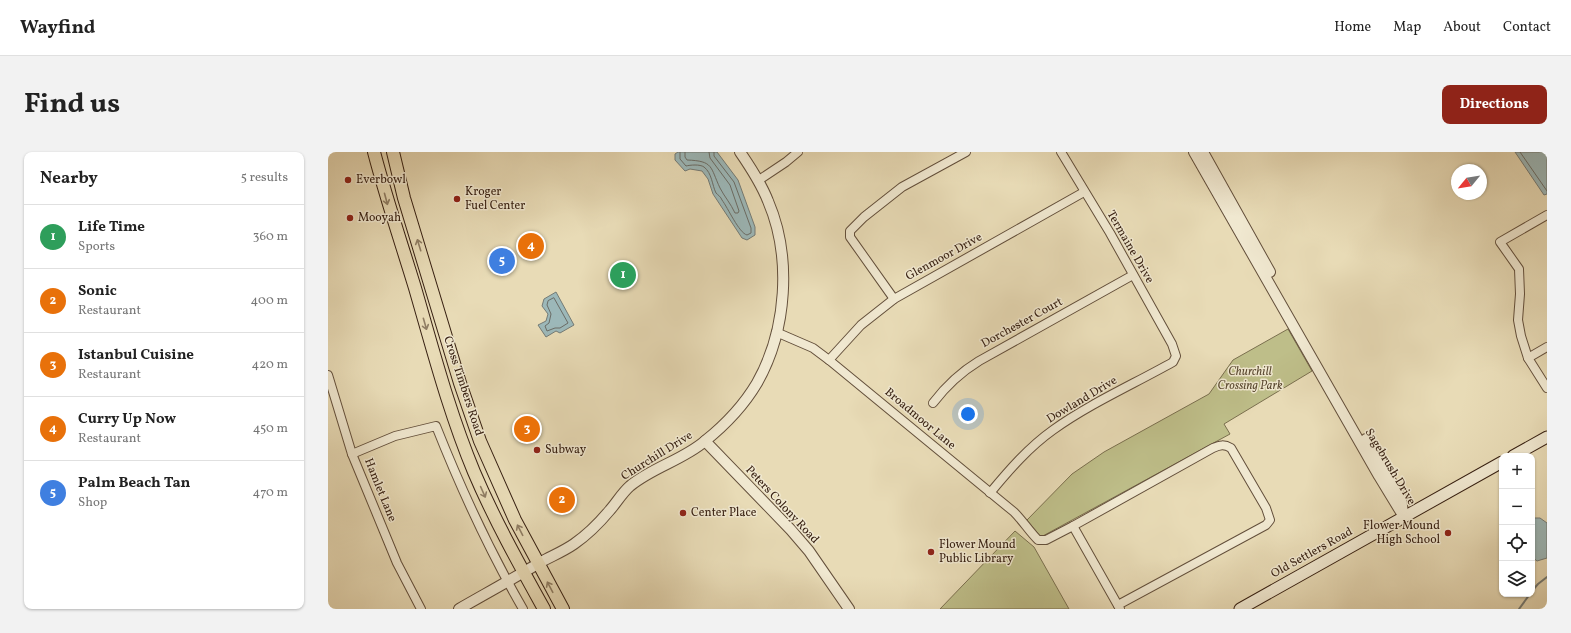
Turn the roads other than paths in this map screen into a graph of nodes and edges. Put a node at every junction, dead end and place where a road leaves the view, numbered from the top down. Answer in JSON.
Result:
{"nodes":[{"id":1,"x":374,"y":152,"type":"edge"},
{"id":2,"x":393,"y":152,"type":"edge"},
{"id":3,"x":740,"y":152,"type":"edge"},
{"id":4,"x":798,"y":152,"type":"edge"},
{"id":5,"x":966,"y":152,"type":"edge"},
{"id":6,"x":1061,"y":152,"type":"edge"},
{"id":7,"x":1194,"y":152,"type":"edge"},
{"id":8,"x":1203,"y":152,"type":"edge"},
{"id":9,"x":759,"y":180,"type":"junction"},
{"id":10,"x":1084,"y":192,"type":"junction"},
{"id":11,"x":1547,"y":215,"type":"edge"},
{"id":12,"x":1265,"y":271,"type":"junction"},
{"id":13,"x":1133,"y":275,"type":"junction"},
{"id":14,"x":430,"y":282,"type":"junction"},
{"id":15,"x":414,"y":287,"type":"junction"},
{"id":16,"x":894,"y":299,"type":"junction"},
{"id":17,"x":776,"y":332,"type":"junction"},
{"id":18,"x":1547,"y":347,"type":"edge"},
{"id":19,"x":1176,"y":356,"type":"joint"},
{"id":20,"x":1528,"y":358,"type":"junction"},
{"id":21,"x":829,"y":360,"type":"junction"},
{"id":22,"x":328,"y":375,"type":"edge"},
{"id":23,"x":1547,"y":388,"type":"edge"},
{"id":24,"x":933,"y":403,"type":"dead end"},
{"id":25,"x":1547,"y":437,"type":"edge"},
{"id":26,"x":706,"y":441,"type":"junction"},
{"id":27,"x":1518,"y":453,"type":"edge"},
{"id":28,"x":352,"y":454,"type":"junction"},
{"id":29,"x":1499,"y":464,"type":"edge"},
{"id":30,"x":990,"y":493,"type":"junction"},
{"id":31,"x":1404,"y":517,"type":"junction"},
{"id":32,"x":1073,"y":526,"type":"junction"},
{"id":33,"x":538,"y":564,"type":"junction"},
{"id":34,"x":524,"y":573,"type":"junction"},
{"id":35,"x":507,"y":582,"type":"junction"},
{"id":36,"x":1119,"y":607,"type":"edge"},
{"id":37,"x":421,"y":609,"type":"edge"},
{"id":38,"x":460,"y":609,"type":"edge"},
{"id":39,"x":523,"y":609,"type":"edge"},
{"id":40,"x":544,"y":609,"type":"edge"},
{"id":41,"x":563,"y":609,"type":"edge"},
{"id":42,"x":849,"y":609,"type":"edge"},
{"id":43,"x":1240,"y":609,"type":"edge"}],
"edges":[{"from":1,"to":15,"type":"main road","name":"Cross Timbers Road","one_way":true},
{"from":14,"to":2,"type":"main road","name":"Cross Timbers Road","one_way":true},
{"from":3,"to":9,"type":"street","name":"Churchill Drive"},
{"from":4,"to":9,"type":"street"},
{"from":5,"to":16,"type":"street"},
{"from":6,"to":10,"type":"street","name":"Termaine Drive"},
{"from":7,"to":12,"type":"street","name":"Sagebrush Drive"},
{"from":8,"to":12,"type":"street","name":"Sagebrush Drive"},
{"from":9,"to":17,"type":"street","name":"Churchill Drive"},
{"from":10,"to":13,"type":"street","name":"Termaine Drive"},
{"from":10,"to":16,"type":"street","name":"Glenmoor Drive"},
{"from":11,"to":20,"type":"street"},
{"from":12,"to":31,"type":"street","name":"Sagebrush Drive"},
{"from":13,"to":19,"type":"street","name":"Termaine Drive"},
{"from":13,"to":24,"type":"street","name":"Dorchester Court"},
{"from":14,"to":15,"type":"main road"},
{"from":33,"to":14,"type":"main road","name":"Cross Timbers Road","one_way":true},
{"from":15,"to":34,"type":"main road","name":"Cross Timbers Road","one_way":true},
{"from":16,"to":21,"type":"street","name":"Glenmoor Drive"},
{"from":17,"to":21,"type":"street","name":"Broadmoor Lane"},
{"from":17,"to":26,"type":"street","name":"Churchill Drive"},
{"from":18,"to":20,"type":"street"},
{"from":19,"to":30,"type":"street","name":"Dowland Drive"},
{"from":20,"to":23,"type":"street"},
{"from":21,"to":30,"type":"street","name":"Broadmoor Lane"},
{"from":22,"to":28,"type":"street","name":"Hamlet Lane"},
{"from":25,"to":27,"type":"main road"},
{"from":26,"to":33,"type":"street","name":"Churchill Drive"},
{"from":26,"to":42,"type":"street","name":"Peters Colony Road"},
{"from":28,"to":35,"type":"street"},
{"from":28,"to":37,"type":"street","name":"Hamlet Lane"},
{"from":29,"to":31,"type":"main road","name":"Old Settlers Road"},
{"from":30,"to":32,"type":"street","name":"Broadmoor Lane"},
{"from":31,"to":43,"type":"main road","name":"Old Settlers Road"},
{"from":32,"to":36,"type":"street"},
{"from":32,"to":36,"type":"street"},
{"from":33,"to":34,"type":"street","name":"Churchill Drive"},
{"from":41,"to":33,"type":"main road","name":"Cross Timbers Road","one_way":true},
{"from":34,"to":35,"type":"street","name":"Churchill Drive"},
{"from":34,"to":40,"type":"main road","name":"Cross Timbers Road"},
{"from":35,"to":38,"type":"street","name":"Churchill Drive"},
{"from":35,"to":39,"type":"street"}]}
